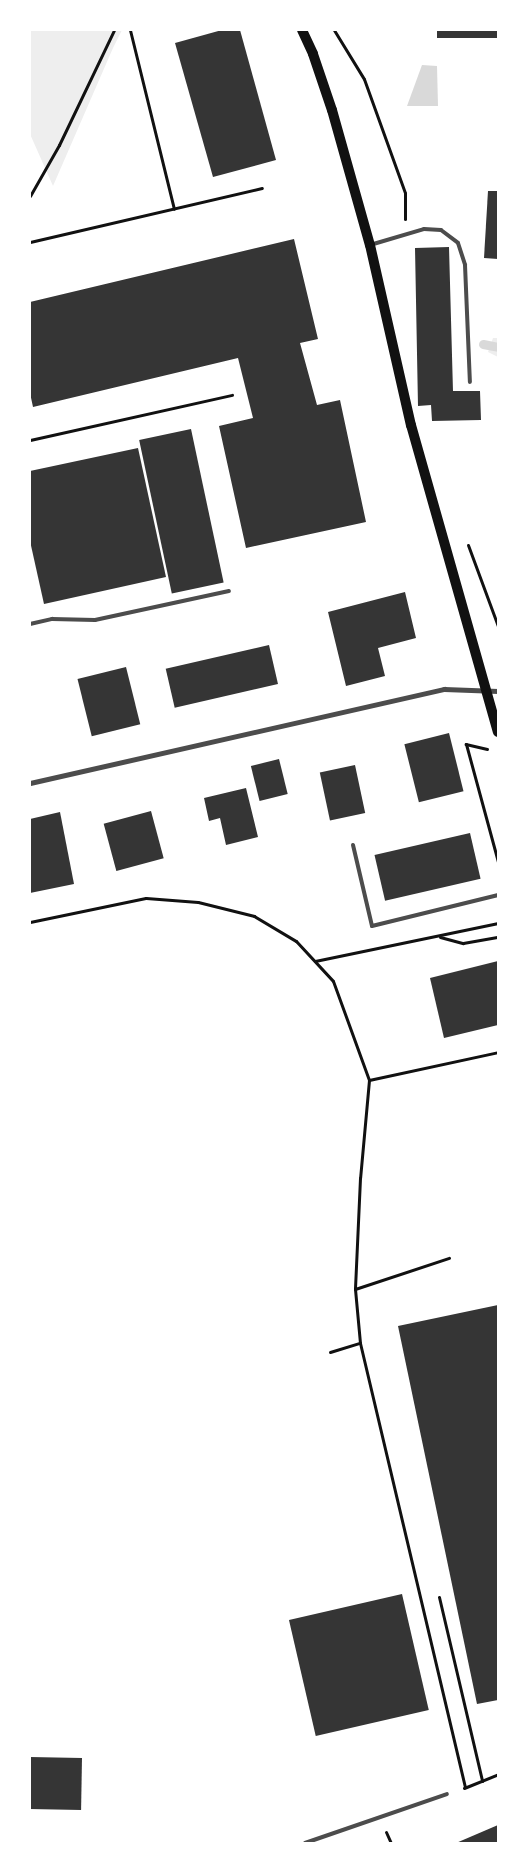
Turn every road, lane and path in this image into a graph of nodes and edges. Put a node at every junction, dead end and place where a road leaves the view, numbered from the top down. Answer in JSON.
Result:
{"nodes":[{"id":1,"x":114,"y":30,"type":"edge"},
{"id":2,"x":130,"y":30,"type":"edge"},
{"id":3,"x":302,"y":30,"type":"edge"},
{"id":4,"x":334,"y":30,"type":"edge"},
{"id":5,"x":262,"y":188,"type":"dead end"},
{"id":6,"x":30,"y":196,"type":"edge"},
{"id":7,"x":174,"y":209,"type":"junction"},
{"id":8,"x":389,"y":239,"type":"junction"},
{"id":9,"x":30,"y":242,"type":"edge"},
{"id":10,"x":370,"y":245,"type":"junction"},
{"id":11,"x":470,"y":382,"type":"dead end"},
{"id":12,"x":232,"y":395,"type":"dead end"},
{"id":13,"x":30,"y":440,"type":"edge"},
{"id":14,"x":229,"y":591,"type":"dead end"},
{"id":15,"x":30,"y":624,"type":"edge"},
{"id":16,"x":486,"y":691,"type":"junction"},
{"id":17,"x":498,"y":691,"type":"edge"},
{"id":18,"x":498,"y":732,"type":"edge"},
{"id":19,"x":490,"y":749,"type":"dead end"},
{"id":20,"x":30,"y":783,"type":"edge"},
{"id":21,"x":353,"y":845,"type":"dead end"},
{"id":22,"x":498,"y":862,"type":"edge"},
{"id":23,"x":498,"y":895,"type":"edge"},
{"id":24,"x":30,"y":922,"type":"edge"},
{"id":25,"x":498,"y":923,"type":"edge"},
{"id":26,"x":438,"y":936,"type":"junction"},
{"id":27,"x":498,"y":937,"type":"edge"},
{"id":28,"x":314,"y":961,"type":"junction"},
{"id":29,"x":498,"y":1052,"type":"edge"},
{"id":30,"x":369,"y":1080,"type":"junction"},
{"id":31,"x":449,"y":1258,"type":"dead end"},
{"id":32,"x":355,"y":1288,"type":"junction"},
{"id":33,"x":360,"y":1343,"type":"junction"},
{"id":34,"x":330,"y":1352,"type":"dead end"},
{"id":35,"x":438,"y":1597,"type":"dead end"},
{"id":36,"x":498,"y":1774,"type":"edge"},
{"id":37,"x":482,"y":1780,"type":"junction"},
{"id":38,"x":466,"y":1787,"type":"junction"},
{"id":39,"x":447,"y":1794,"type":"joint"},
{"id":40,"x":305,"y":1843,"type":"edge"}],
"edges":[{"from":1,"to":6,"type":"path"},
{"from":2,"to":7,"type":"path"},
{"from":3,"to":10,"type":"main road"},
{"from":4,"to":8,"type":"path"},
{"from":5,"to":7,"type":"path"},
{"from":7,"to":9,"type":"path"},
{"from":8,"to":10,"type":"lane"},
{"from":8,"to":11,"type":"lane"},
{"from":10,"to":16,"type":"main road"},
{"from":12,"to":13,"type":"path"},
{"from":14,"to":15,"type":"lane"},
{"from":16,"to":17,"type":"street"},
{"from":16,"to":18,"type":"main road"},
{"from":16,"to":20,"type":"street"},
{"from":19,"to":22,"type":"path"},
{"from":21,"to":23,"type":"lane"},
{"from":24,"to":28,"type":"path"},
{"from":25,"to":26,"type":"path"},
{"from":26,"to":27,"type":"path"},
{"from":26,"to":28,"type":"path"},
{"from":28,"to":30,"type":"path"},
{"from":29,"to":30,"type":"path"},
{"from":30,"to":32,"type":"path"},
{"from":31,"to":32,"type":"path"},
{"from":32,"to":33,"type":"path"},
{"from":33,"to":34,"type":"path"},
{"from":33,"to":38,"type":"path"},
{"from":35,"to":37,"type":"path"},
{"from":36,"to":37,"type":"path"},
{"from":37,"to":38,"type":"path"},
{"from":38,"to":39,"type":"path"},
{"from":39,"to":40,"type":"lane"}]}
